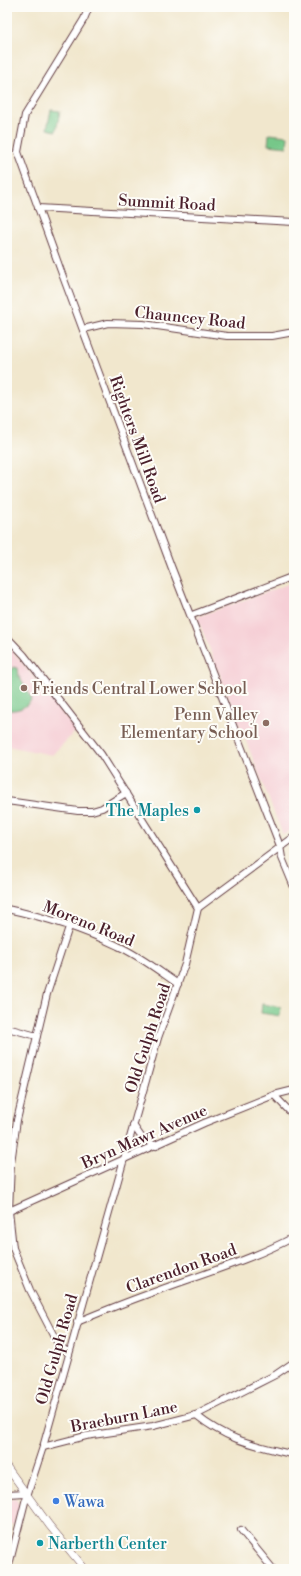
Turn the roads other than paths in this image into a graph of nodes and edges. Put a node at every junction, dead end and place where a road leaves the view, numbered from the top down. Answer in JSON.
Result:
{"nodes":[{"id":1,"x":89,"y":7,"type":"edge"},
{"id":2,"x":38,"y":208,"type":"junction"},
{"id":3,"x":294,"y":222,"type":"edge"},
{"id":4,"x":83,"y":329,"type":"junction"},
{"id":5,"x":294,"y":332,"type":"edge"},
{"id":6,"x":294,"y":576,"type":"edge"},
{"id":7,"x":192,"y":615,"type":"junction"},
{"id":8,"x":7,"y":637,"type":"edge"},
{"id":9,"x":126,"y":793,"type":"junction"},
{"id":10,"x":7,"y":801,"type":"edge"},
{"id":11,"x":294,"y":837,"type":"edge"},
{"id":12,"x":280,"y":846,"type":"junction"},
{"id":13,"x":294,"y":887,"type":"edge"},
{"id":14,"x":198,"y":908,"type":"junction"},
{"id":15,"x":7,"y":910,"type":"edge"},
{"id":16,"x":69,"y":927,"type":"junction"},
{"id":17,"x":178,"y":984,"type":"junction"},
{"id":18,"x":7,"y":1028,"type":"edge"},
{"id":19,"x":37,"y":1036,"type":"junction"},
{"id":20,"x":294,"y":1090,"type":"edge"},
{"id":21,"x":274,"y":1095,"type":"junction"},
{"id":22,"x":294,"y":1116,"type":"edge"},
{"id":23,"x":133,"y":1125,"type":"junction"},
{"id":24,"x":156,"y":1146,"type":"junction"},
{"id":25,"x":123,"y":1160,"type":"junction"},
{"id":26,"x":8,"y":1212,"type":"edge"},
{"id":27,"x":294,"y":1237,"type":"edge"},
{"id":28,"x":77,"y":1322,"type":"junction"},
{"id":29,"x":68,"y":1352,"type":"junction"},
{"id":30,"x":294,"y":1362,"type":"edge"},
{"id":31,"x":196,"y":1414,"type":"junction"},
{"id":32,"x":43,"y":1447,"type":"junction"},
{"id":33,"x":294,"y":1455,"type":"edge"},
{"id":34,"x":7,"y":1467,"type":"edge"},
{"id":35,"x":7,"y":1494,"type":"edge"},
{"id":36,"x":27,"y":1494,"type":"junction"},
{"id":37,"x":241,"y":1530,"type":"dead end"},
{"id":38,"x":9,"y":1554,"type":"edge"},
{"id":39,"x":269,"y":1568,"type":"edge"},
{"id":40,"x":8,"y":1569,"type":"edge"},
{"id":41,"x":85,"y":1569,"type":"edge"}],
"edges":[{"from":1,"to":2,"type":"street","name":"Righters Mill Road"},
{"from":2,"to":3,"type":"street","name":"Summit Road"},
{"from":2,"to":4,"type":"street","name":"Righters Mill Road"},
{"from":4,"to":5,"type":"street","name":"Chauncey Road"},
{"from":4,"to":7,"type":"street","name":"Righters Mill Road"},
{"from":6,"to":7,"type":"street"},
{"from":7,"to":12,"type":"street","name":"Righters Mill Road"},
{"from":8,"to":9,"type":"street"},
{"from":9,"to":10,"type":"street"},
{"from":9,"to":14,"type":"street"},
{"from":11,"to":12,"type":"street"},
{"from":12,"to":13,"type":"street","name":"Righters Mill Road"},
{"from":12,"to":14,"type":"street"},
{"from":14,"to":17,"type":"street","name":"Old Gulph Road"},
{"from":15,"to":16,"type":"street","name":"Moreno Road"},
{"from":16,"to":17,"type":"street","name":"Moreno Road"},
{"from":16,"to":19,"type":"street"},
{"from":17,"to":23,"type":"street","name":"Old Gulph Road"},
{"from":18,"to":19,"type":"street"},
{"from":19,"to":26,"type":"street"},
{"from":20,"to":21,"type":"street","name":"Bryn Mawr Avenue"},
{"from":21,"to":22,"type":"street"},
{"from":21,"to":24,"type":"street","name":"Bryn Mawr Avenue"},
{"from":23,"to":24,"type":"street"},
{"from":23,"to":25,"type":"street","name":"Old Gulph Road"},
{"from":24,"to":25,"type":"street","name":"Bryn Mawr Avenue"},
{"from":25,"to":26,"type":"street","name":"Bryn Mawr Avenue"},
{"from":25,"to":28,"type":"street","name":"Old Gulph Road"},
{"from":26,"to":29,"type":"street"},
{"from":27,"to":28,"type":"street","name":"Clarendon Road"},
{"from":28,"to":29,"type":"street","name":"Old Gulph Road"},
{"from":29,"to":32,"type":"street","name":"Old Gulph Road"},
{"from":30,"to":31,"type":"street","name":"Braeburn Lane"},
{"from":31,"to":32,"type":"street","name":"Braeburn Lane"},
{"from":31,"to":33,"type":"street"},
{"from":32,"to":36,"type":"street","name":"Old Gulph Road"},
{"from":34,"to":36,"type":"main road"},
{"from":35,"to":36,"type":"street"},
{"from":36,"to":38,"type":"street","name":"Old Gulph Road"},
{"from":36,"to":41,"type":"main road"},
{"from":37,"to":39,"type":"street"},
{"from":38,"to":40,"type":"street","name":"Old Gulph Road"}]}
